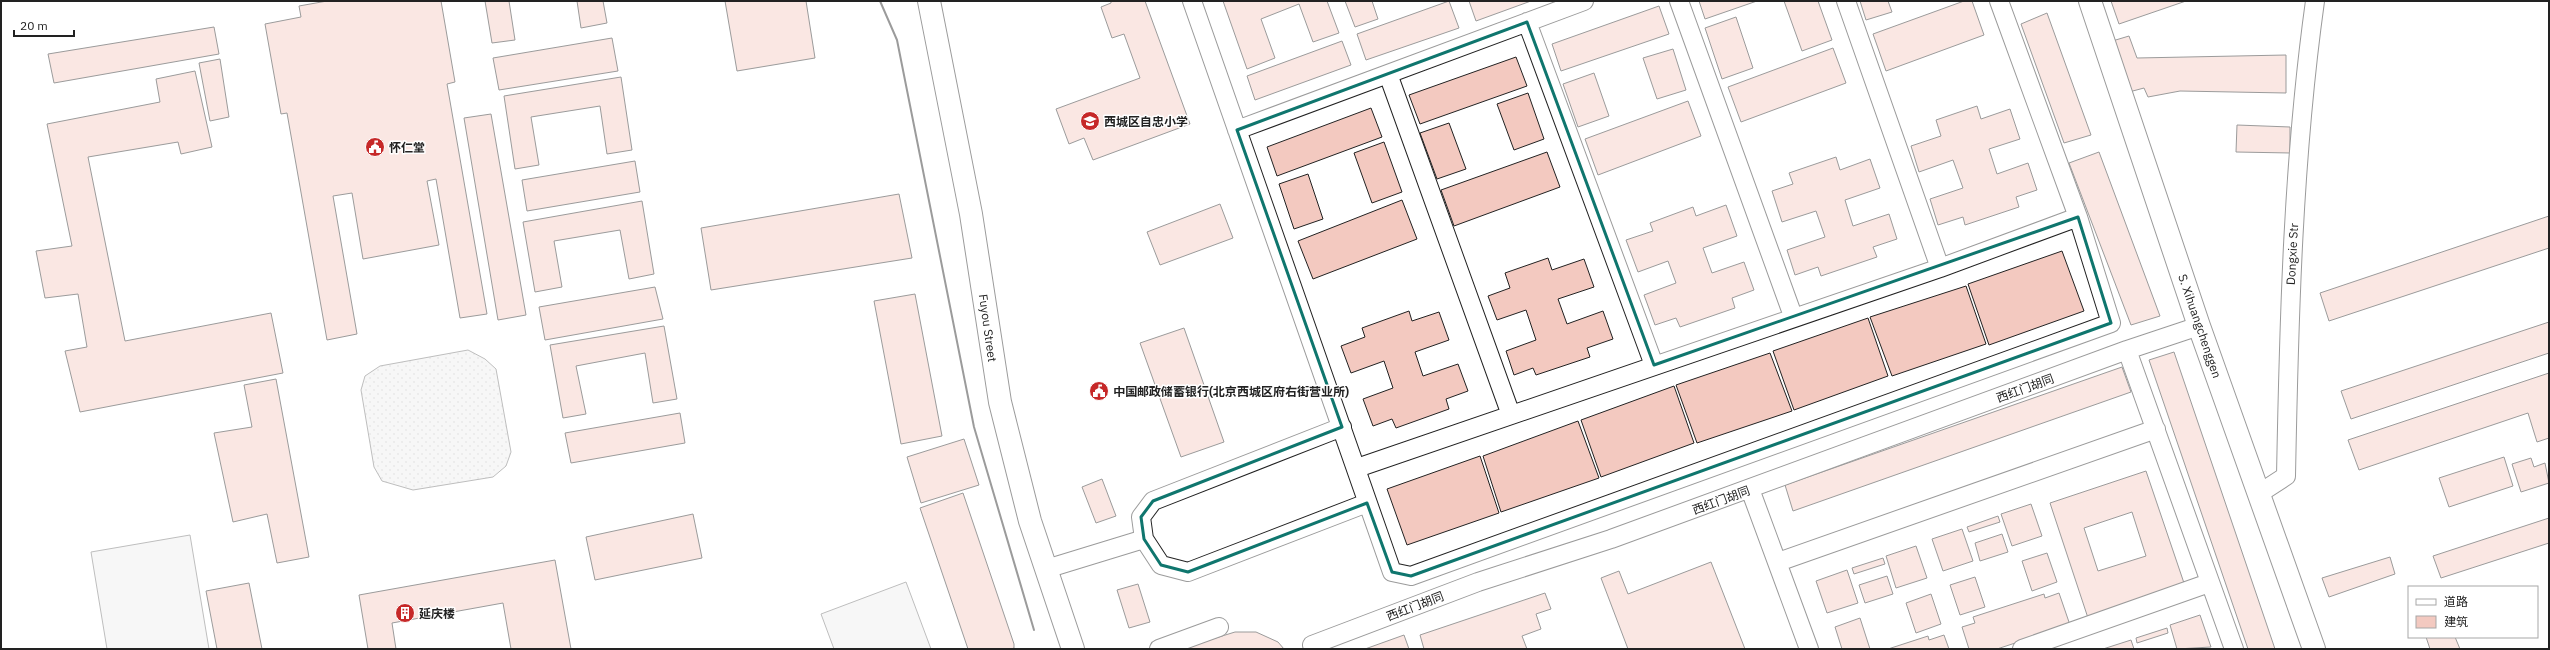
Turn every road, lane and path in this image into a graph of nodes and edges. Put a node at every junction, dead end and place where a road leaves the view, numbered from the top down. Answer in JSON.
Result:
{"nodes":[{"id":1,"x":929,"y":1,"type":"edge"},
{"id":2,"x":1192,"y":1,"type":"edge"},
{"id":3,"x":1584,"y":1,"type":"edge"},
{"id":4,"x":1679,"y":1,"type":"edge"},
{"id":5,"x":1846,"y":1,"type":"edge"},
{"id":6,"x":1999,"y":1,"type":"edge"},
{"id":7,"x":2090,"y":1,"type":"edge"},
{"id":8,"x":2314,"y":1,"type":"edge"},
{"id":9,"x":1527,"y":22,"type":"junction"},
{"id":10,"x":1388,"y":74,"type":"junction"},
{"id":11,"x":1237,"y":130,"type":"junction"},
{"id":12,"x":2078,"y":217,"type":"junction"},
{"id":13,"x":1940,"y":268,"type":"junction"},
{"id":14,"x":1793,"y":316,"type":"junction"},
{"id":15,"x":2199,"y":326,"type":"junction"},
{"id":16,"x":2127,"y":350,"type":"junction"},
{"id":17,"x":1654,"y":365,"type":"junction"},
{"id":18,"x":1511,"y":414,"type":"junction"},
{"id":19,"x":1342,"y":428,"type":"junction"},
{"id":20,"x":2156,"y":429,"type":"junction"},
{"id":21,"x":1357,"y":468,"type":"junction"},
{"id":22,"x":1750,"y":489,"type":"junction"},
{"id":23,"x":2260,"y":493,"type":"junction"},
{"id":24,"x":1367,"y":503,"type":"junction"},
{"id":25,"x":1144,"y":539,"type":"junction"},
{"id":26,"x":1778,"y":562,"type":"junction"},
{"id":27,"x":1046,"y":569,"type":"junction"},
{"id":28,"x":2209,"y":583,"type":"junction"},
{"id":29,"x":1219,"y":627,"type":"dead end"},
{"id":30,"x":1312,"y":645,"type":"dead end"},
{"id":31,"x":1073,"y":649,"type":"edge"},
{"id":32,"x":1159,"y":649,"type":"edge"},
{"id":33,"x":1809,"y":649,"type":"edge"},
{"id":34,"x":2022,"y":649,"type":"edge"},
{"id":35,"x":2234,"y":649,"type":"edge"},
{"id":36,"x":2314,"y":649,"type":"edge"}],
"edges":[{"from":1,"to":27,"type":"main road","name":"Fuyou Street"},
{"from":2,"to":11,"type":"street"},
{"from":3,"to":9,"type":"street"},
{"from":4,"to":14,"type":"street"},
{"from":5,"to":13,"type":"street"},
{"from":6,"to":12,"type":"street"},
{"from":7,"to":15,"type":"main road","name":"S. Xihuangchenggen"},
{"from":8,"to":23,"type":"street","name":"Dongxie Str"},
{"from":9,"to":10,"type":"street"},
{"from":9,"to":17,"type":"street"},
{"from":10,"to":11,"type":"street"},
{"from":10,"to":18,"type":"street"},
{"from":11,"to":19,"type":"street"},
{"from":12,"to":13,"type":"street"},
{"from":12,"to":24,"type":"street"},
{"from":13,"to":14,"type":"street"},
{"from":14,"to":17,"type":"street"},
{"from":15,"to":16,"type":"street","name":"西红门胡同"},
{"from":15,"to":23,"type":"main road","name":"S. Xihuangchenggen"},
{"from":16,"to":20,"type":"street"},
{"from":16,"to":22,"type":"street","name":"西红门胡同"},
{"from":17,"to":18,"type":"street"},
{"from":18,"to":21,"type":"street"},
{"from":19,"to":21,"type":"street"},
{"from":19,"to":25,"type":"street"},
{"from":20,"to":26,"type":"street"},
{"from":20,"to":28,"type":"street"},
{"from":21,"to":24,"type":"street"},
{"from":22,"to":26,"type":"street"},
{"from":22,"to":30,"type":"street","name":"西红门胡同"},
{"from":23,"to":36,"type":"main road","name":"S. Xihuangchenggen"},
{"from":24,"to":25,"type":"street"},
{"from":25,"to":27,"type":"street"},
{"from":26,"to":33,"type":"street"},
{"from":27,"to":31,"type":"main road","name":"Fuyou Street"},
{"from":28,"to":34,"type":"street"},
{"from":28,"to":35,"type":"street"},
{"from":29,"to":32,"type":"street"}]}
